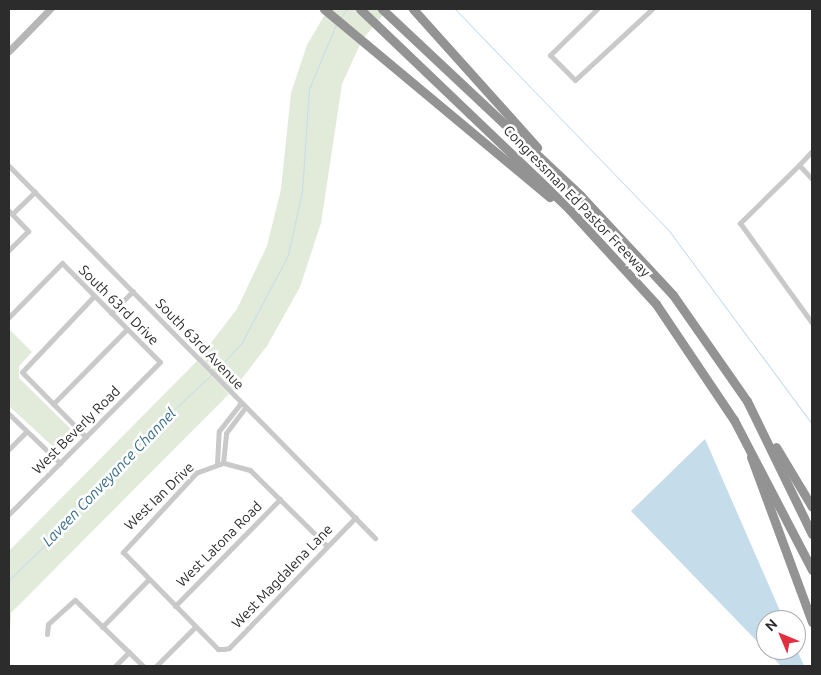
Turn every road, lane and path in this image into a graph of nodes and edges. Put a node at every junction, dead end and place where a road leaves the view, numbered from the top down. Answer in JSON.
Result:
{"nodes":[{"id":1,"x":50,"y":9,"type":"edge"},
{"id":2,"x":361,"y":9,"type":"edge"},
{"id":3,"x":382,"y":9,"type":"edge"},
{"id":4,"x":413,"y":9,"type":"edge"},
{"id":5,"x":597,"y":9,"type":"edge"},
{"id":6,"x":652,"y":9,"type":"edge"},
{"id":7,"x":326,"y":10,"type":"edge"},
{"id":8,"x":9,"y":51,"type":"edge"},
{"id":9,"x":812,"y":152,"type":"edge"},
{"id":10,"x":799,"y":165,"type":"junction"},
{"id":11,"x":9,"y":166,"type":"edge"},
{"id":12,"x":812,"y":179,"type":"edge"},
{"id":13,"x":35,"y":192,"type":"junction"},
{"id":14,"x":580,"y":196,"type":"junction"},
{"id":15,"x":569,"y":209,"type":"junction"},
{"id":16,"x":10,"y":213,"type":"edge"},
{"id":17,"x":9,"y":250,"type":"edge"},
{"id":18,"x":133,"y":291,"type":"junction"},
{"id":19,"x":94,"y":296,"type":"junction"},
{"id":20,"x":111,"y":313,"type":"junction"},
{"id":21,"x":9,"y":317,"type":"edge"},
{"id":22,"x":812,"y":323,"type":"edge"},
{"id":23,"x":127,"y":329,"type":"junction"},
{"id":24,"x":160,"y":362,"type":"joint"},
{"id":25,"x":53,"y":404,"type":"junction"},
{"id":26,"x":243,"y":405,"type":"junction"},
{"id":27,"x":9,"y":414,"type":"edge"},
{"id":28,"x":758,"y":420,"type":"junction"},
{"id":29,"x":26,"y":431,"type":"junction"},
{"id":30,"x":86,"y":437,"type":"junction"},
{"id":31,"x":746,"y":440,"type":"junction"},
{"id":32,"x":9,"y":449,"type":"edge"},
{"id":33,"x":60,"y":464,"type":"junction"},
{"id":34,"x":220,"y":464,"type":"junction"},
{"id":35,"x":280,"y":499,"type":"junction"},
{"id":36,"x":812,"y":507,"type":"edge"},
{"id":37,"x":9,"y":514,"type":"edge"},
{"id":38,"x":356,"y":518,"type":"junction"},
{"id":39,"x":812,"y":534,"type":"edge"},
{"id":40,"x":375,"y":538,"type":"dead end"},
{"id":41,"x":327,"y":546,"type":"junction"},
{"id":42,"x":812,"y":570,"type":"edge"},
{"id":43,"x":148,"y":580,"type":"junction"},
{"id":44,"x":175,"y":606,"type":"junction"},
{"id":45,"x":812,"y":622,"type":"edge"},
{"id":46,"x":102,"y":627,"type":"junction"},
{"id":47,"x":195,"y":627,"type":"junction"},
{"id":48,"x":47,"y":634,"type":"dead end"},
{"id":49,"x":128,"y":652,"type":"junction"},
{"id":50,"x":115,"y":666,"type":"edge"},
{"id":51,"x":143,"y":666,"type":"edge"},
{"id":52,"x":156,"y":666,"type":"edge"}],
"edges":[{"from":1,"to":8,"type":"main road"},
{"from":2,"to":15,"type":"highway","name":"Congressman Ed Pastor Freeway"},
{"from":3,"to":14,"type":"highway","name":"Congressman Ed Pastor Freeway"},
{"from":4,"to":14,"type":"highway"},
{"from":5,"to":6,"type":"street"},
{"from":7,"to":15,"type":"highway"},
{"from":9,"to":10,"type":"street"},
{"from":10,"to":12,"type":"street"},
{"from":10,"to":22,"type":"street"},
{"from":11,"to":13,"type":"street","name":"South 63rd Avenue"},
{"from":13,"to":16,"type":"street"},
{"from":13,"to":18,"type":"street","name":"South 63rd Avenue"},
{"from":14,"to":28,"type":"highway","name":"Congressman Ed Pastor Freeway"},
{"from":15,"to":31,"type":"highway","name":"Congressman Ed Pastor Freeway"},
{"from":16,"to":17,"type":"street"},
{"from":18,"to":20,"type":"street"},
{"from":18,"to":26,"type":"street","name":"South 63rd Avenue"},
{"from":19,"to":20,"type":"street","name":"South 63rd Drive"},
{"from":19,"to":21,"type":"street","name":"South 63rd Drive"},
{"from":19,"to":25,"type":"street"},
{"from":20,"to":23,"type":"street","name":"South 63rd Drive"},
{"from":23,"to":24,"type":"street","name":"South 63rd Drive"},
{"from":23,"to":25,"type":"street"},
{"from":24,"to":30,"type":"street","name":"West Beverly Road"},
{"from":25,"to":30,"type":"street"},
{"from":26,"to":34,"type":"street"},
{"from":26,"to":38,"type":"street","name":"South 63rd Avenue"},
{"from":27,"to":29,"type":"street"},
{"from":28,"to":36,"type":"highway"},
{"from":28,"to":39,"type":"highway","name":"Congressman Ed Pastor Freeway"},
{"from":29,"to":32,"type":"street"},
{"from":29,"to":33,"type":"street"},
{"from":30,"to":33,"type":"street","name":"West Beverly Road"},
{"from":31,"to":42,"type":"highway","name":"Congressman Ed Pastor Freeway"},
{"from":31,"to":45,"type":"highway"},
{"from":33,"to":37,"type":"street","name":"West Beverly Road"},
{"from":34,"to":35,"type":"street"},
{"from":34,"to":43,"type":"street","name":"West Ian Drive"},
{"from":35,"to":41,"type":"street"},
{"from":35,"to":44,"type":"street","name":"West Latona Road"},
{"from":38,"to":40,"type":"street","name":"South 63rd Avenue"},
{"from":38,"to":41,"type":"street","name":"West Magdalena Lane"},
{"from":41,"to":47,"type":"street","name":"West Magdalena Lane"},
{"from":43,"to":44,"type":"street"},
{"from":43,"to":46,"type":"street"},
{"from":44,"to":47,"type":"street"},
{"from":46,"to":48,"type":"street"},
{"from":46,"to":49,"type":"street"},
{"from":47,"to":52,"type":"street"},
{"from":49,"to":50,"type":"street"},
{"from":49,"to":51,"type":"street"}]}
